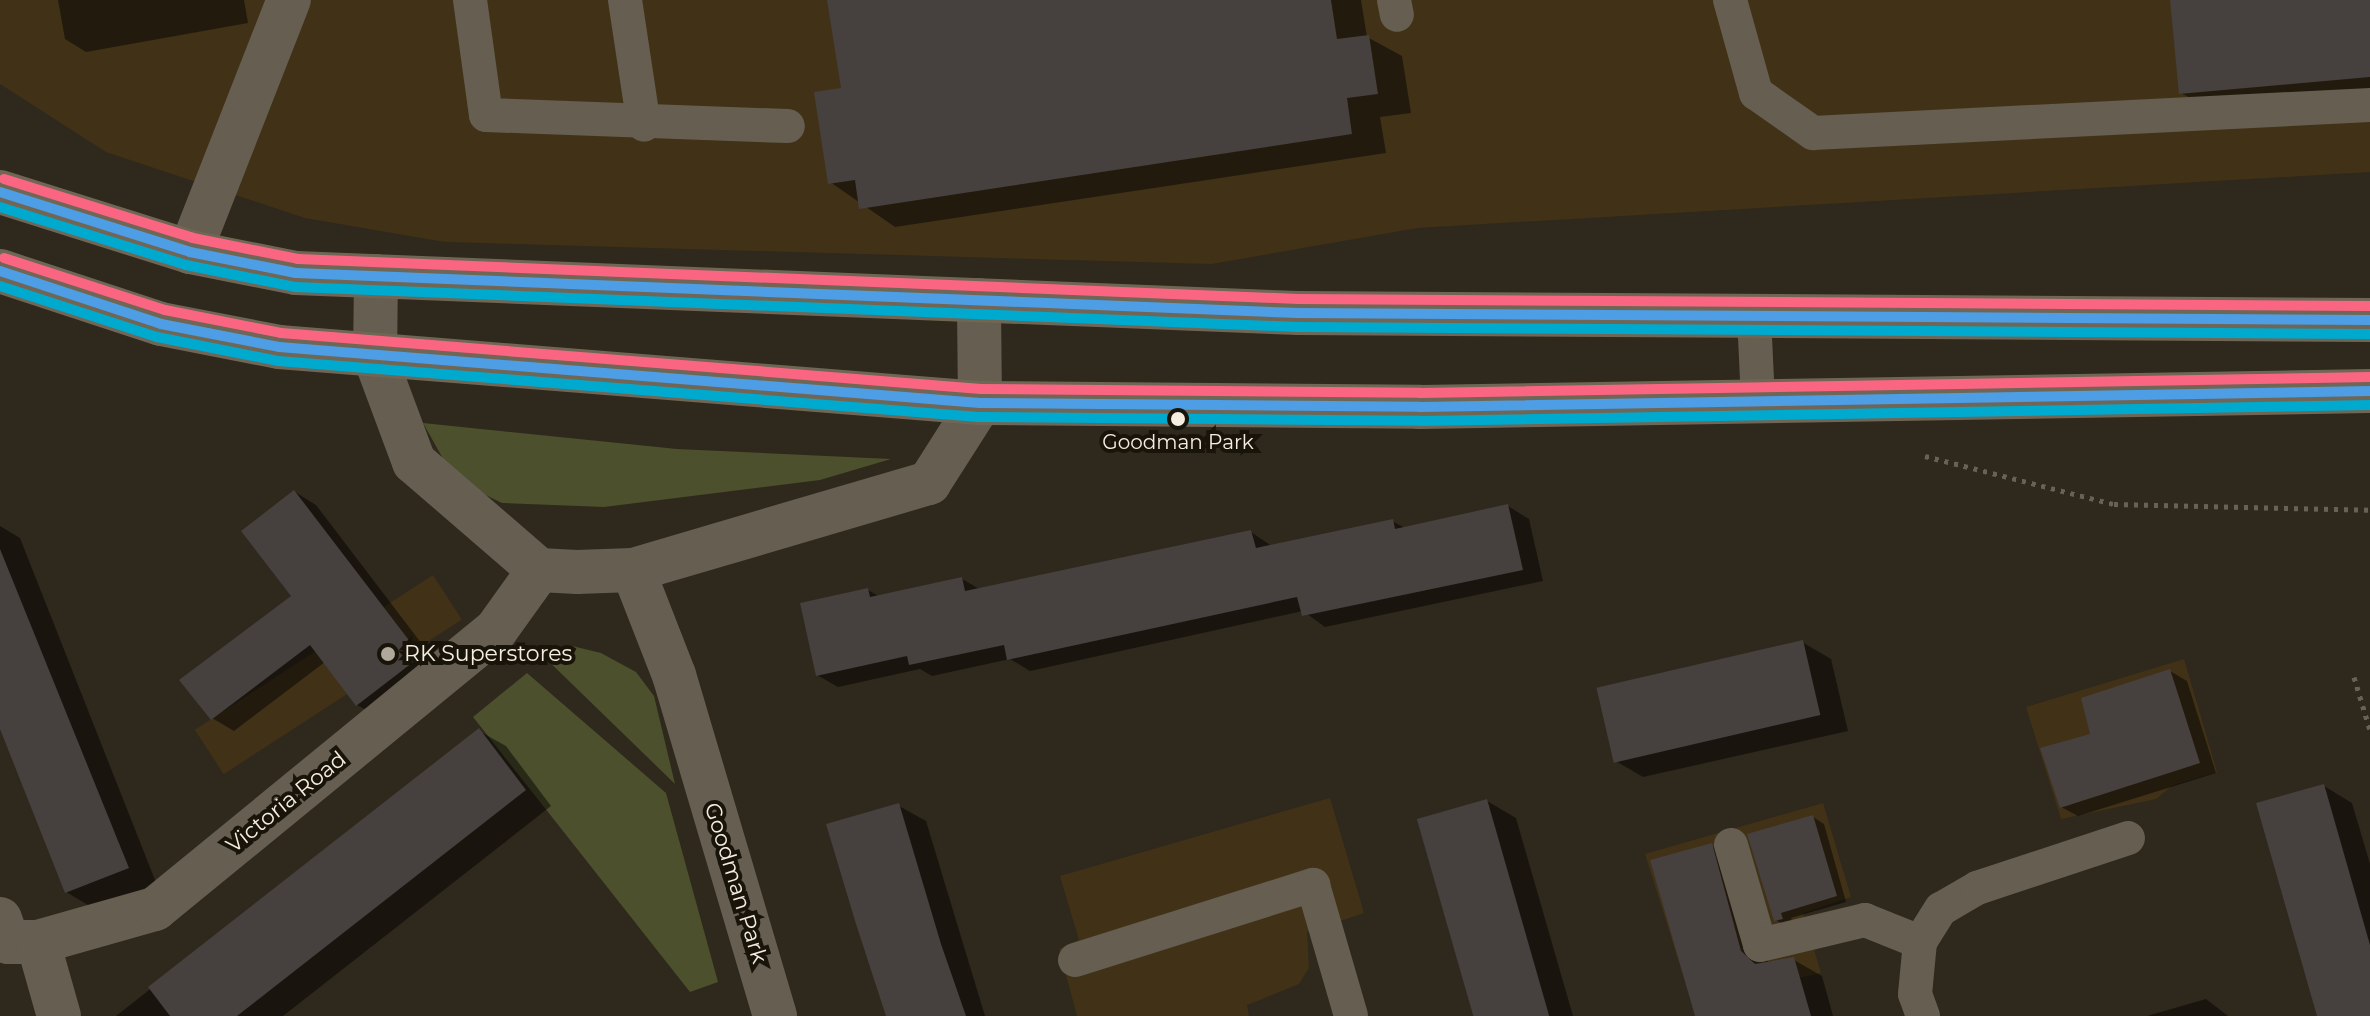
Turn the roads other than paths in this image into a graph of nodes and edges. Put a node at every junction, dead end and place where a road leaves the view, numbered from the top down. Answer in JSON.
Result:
{"nodes":[{"id":1,"x":289,"y":0,"type":"edge"},
{"id":2,"x":470,"y":0,"type":"edge"},
{"id":3,"x":625,"y":0,"type":"edge"},
{"id":4,"x":1730,"y":0,"type":"edge"},
{"id":5,"x":2370,"y":105,"type":"edge"},
{"id":6,"x":644,"y":125,"type":"junction"},
{"id":7,"x":788,"y":126,"type":"dead end"},
{"id":8,"x":0,"y":192,"type":"edge"},
{"id":9,"x":190,"y":252,"type":"junction"},
{"id":10,"x":0,"y":271,"type":"edge"},
{"id":11,"x":376,"y":276,"type":"junction"},
{"id":12,"x":979,"y":300,"type":"junction"},
{"id":13,"x":1754,"y":316,"type":"junction"},
{"id":14,"x":2370,"y":320,"type":"edge"},
{"id":15,"x":375,"y":357,"type":"junction"},
{"id":16,"x":2370,"y":391,"type":"edge"},
{"id":17,"x":1758,"y":401,"type":"junction"},
{"id":18,"x":980,"y":403,"type":"junction"},
{"id":19,"x":539,"y":570,"type":"junction"},
{"id":20,"x":633,"y":570,"type":"junction"},
{"id":21,"x":2128,"y":838,"type":"dead end"},
{"id":22,"x":1731,"y":845,"type":"dead end"},
{"id":23,"x":0,"y":919,"type":"edge"},
{"id":24,"x":38,"y":942,"type":"junction"},
{"id":25,"x":1920,"y":942,"type":"junction"},
{"id":26,"x":1075,"y":960,"type":"dead end"},
{"id":27,"x":59,"y":1016,"type":"edge"},
{"id":28,"x":775,"y":1016,"type":"edge"},
{"id":29,"x":1351,"y":1016,"type":"edge"},
{"id":30,"x":1923,"y":1016,"type":"edge"}],
"edges":[{"from":1,"to":9,"type":"street"},
{"from":2,"to":6,"type":"lane"},
{"from":3,"to":6,"type":"lane"},
{"from":4,"to":5,"type":"lane"},
{"from":6,"to":7,"type":"lane"},
{"from":8,"to":9,"type":"main road"},
{"from":9,"to":11,"type":"main road"},
{"from":10,"to":15,"type":"main road"},
{"from":11,"to":12,"type":"main road"},
{"from":11,"to":15,"type":"street"},
{"from":12,"to":13,"type":"main road"},
{"from":12,"to":18,"type":"street"},
{"from":13,"to":14,"type":"main road"},
{"from":13,"to":17,"type":"lane"},
{"from":15,"to":18,"type":"main road"},
{"from":15,"to":19,"type":"street"},
{"from":16,"to":17,"type":"main road"},
{"from":17,"to":18,"type":"main road"},
{"from":18,"to":20,"type":"street"},
{"from":19,"to":20,"type":"street"},
{"from":19,"to":24,"type":"street","name":"Victoria Road"},
{"from":20,"to":28,"type":"street","name":"Goodman Park"},
{"from":21,"to":25,"type":"lane"},
{"from":22,"to":25,"type":"lane"},
{"from":23,"to":24,"type":"street"},
{"from":24,"to":27,"type":"street"},
{"from":25,"to":30,"type":"lane"},
{"from":26,"to":29,"type":"lane"}]}
